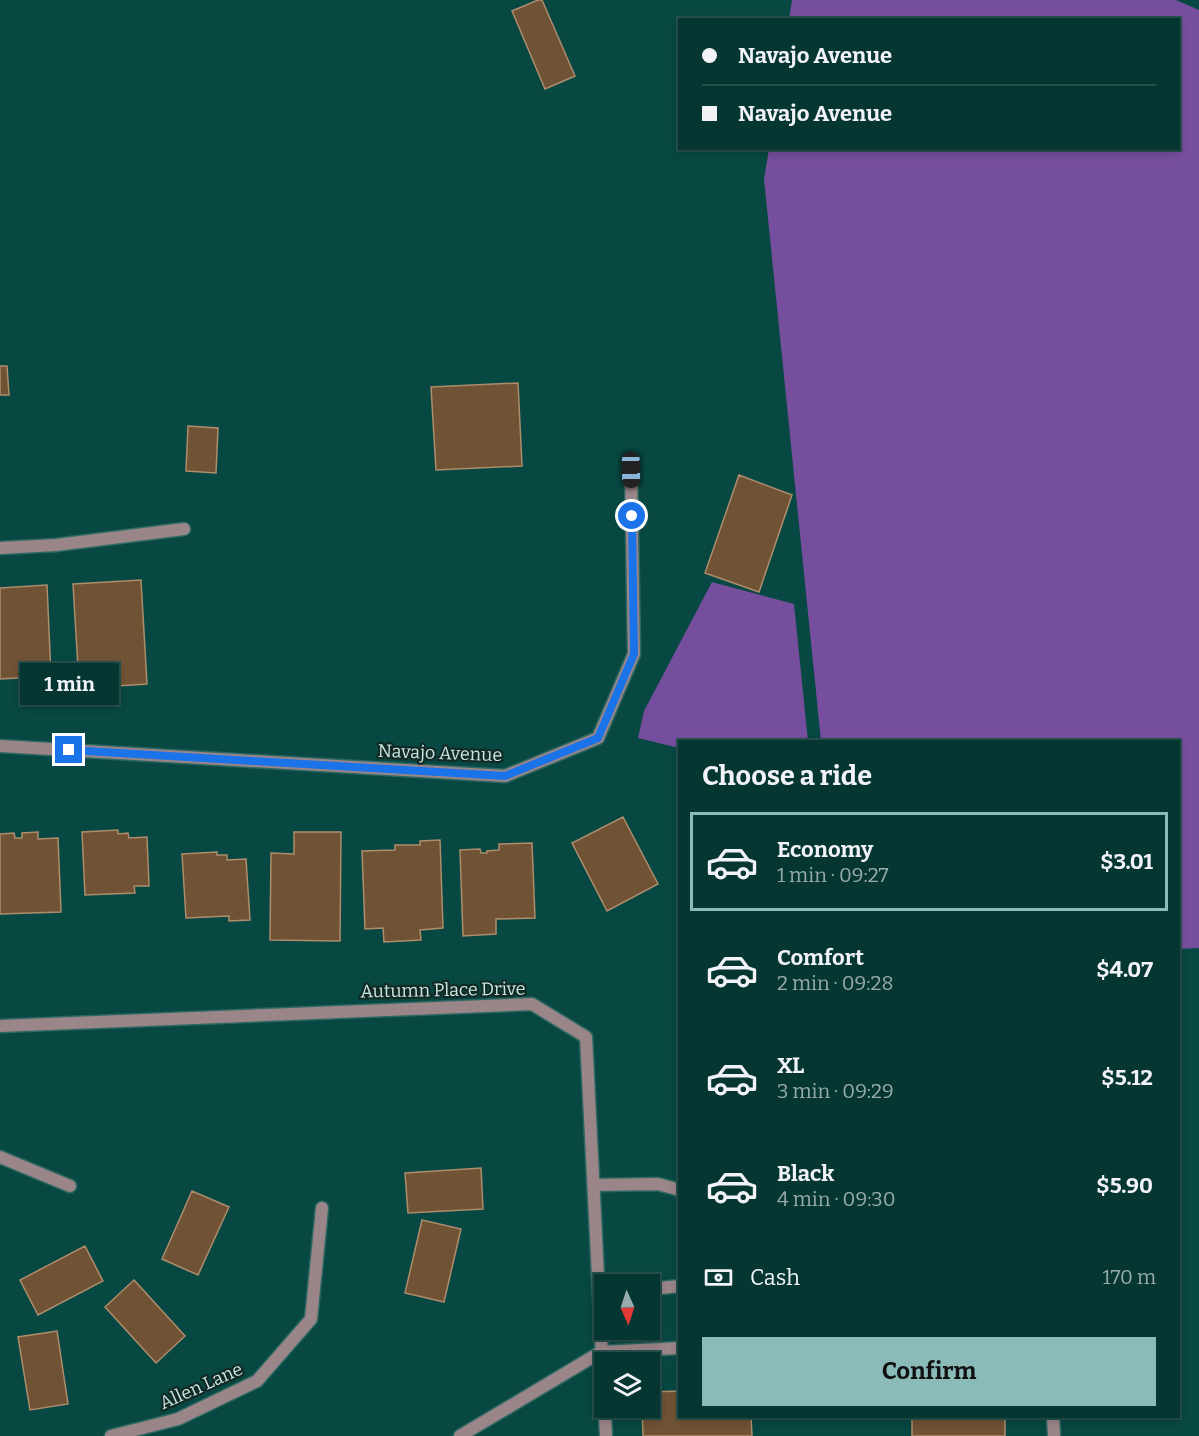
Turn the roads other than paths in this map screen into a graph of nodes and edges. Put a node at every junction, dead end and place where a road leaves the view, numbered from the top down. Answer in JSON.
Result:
{"nodes":[{"id":1,"x":631,"y":470,"type":"dead end"},
{"id":2,"x":184,"y":529,"type":"dead end"},
{"id":3,"x":0,"y":548,"type":"edge"},
{"id":4,"x":0,"y":746,"type":"edge"},
{"id":5,"x":0,"y":1026,"type":"edge"},
{"id":6,"x":0,"y":1157,"type":"edge"},
{"id":7,"x":594,"y":1185,"type":"junction"},
{"id":8,"x":70,"y":1186,"type":"dead end"},
{"id":9,"x":678,"y":1189,"type":"edge"},
{"id":10,"x":322,"y":1208,"type":"dead end"},
{"id":11,"x":601,"y":1274,"type":"edge"},
{"id":12,"x":678,"y":1286,"type":"edge"},
{"id":13,"x":660,"y":1288,"type":"edge"},
{"id":14,"x":602,"y":1340,"type":"edge"},
{"id":15,"x":678,"y":1348,"type":"edge"},
{"id":16,"x":602,"y":1352,"type":"joint"},
{"id":17,"x":594,"y":1357,"type":"edge"},
{"id":18,"x":605,"y":1418,"type":"edge"},
{"id":19,"x":1053,"y":1418,"type":"edge"},
{"id":20,"x":111,"y":1436,"type":"edge"},
{"id":21,"x":460,"y":1436,"type":"edge"},
{"id":22,"x":606,"y":1436,"type":"edge"},
{"id":23,"x":1054,"y":1436,"type":"edge"}],
"edges":[{"from":1,"to":4,"type":"street","name":"Navajo Avenue"},
{"from":2,"to":3,"type":"street"},
{"from":5,"to":7,"type":"street","name":"Autumn Place Drive"},
{"from":6,"to":8,"type":"street"},
{"from":7,"to":9,"type":"street"},
{"from":7,"to":11,"type":"street","name":"Autumn Place Drive"},
{"from":10,"to":20,"type":"street","name":"Allen Lane"},
{"from":12,"to":13,"type":"street"},
{"from":14,"to":16,"type":"street","name":"Autumn Place Drive"},
{"from":15,"to":16,"type":"street"},
{"from":17,"to":21,"type":"street"},
{"from":18,"to":22,"type":"street","name":"Autumn Place Drive"},
{"from":19,"to":23,"type":"street"}]}
